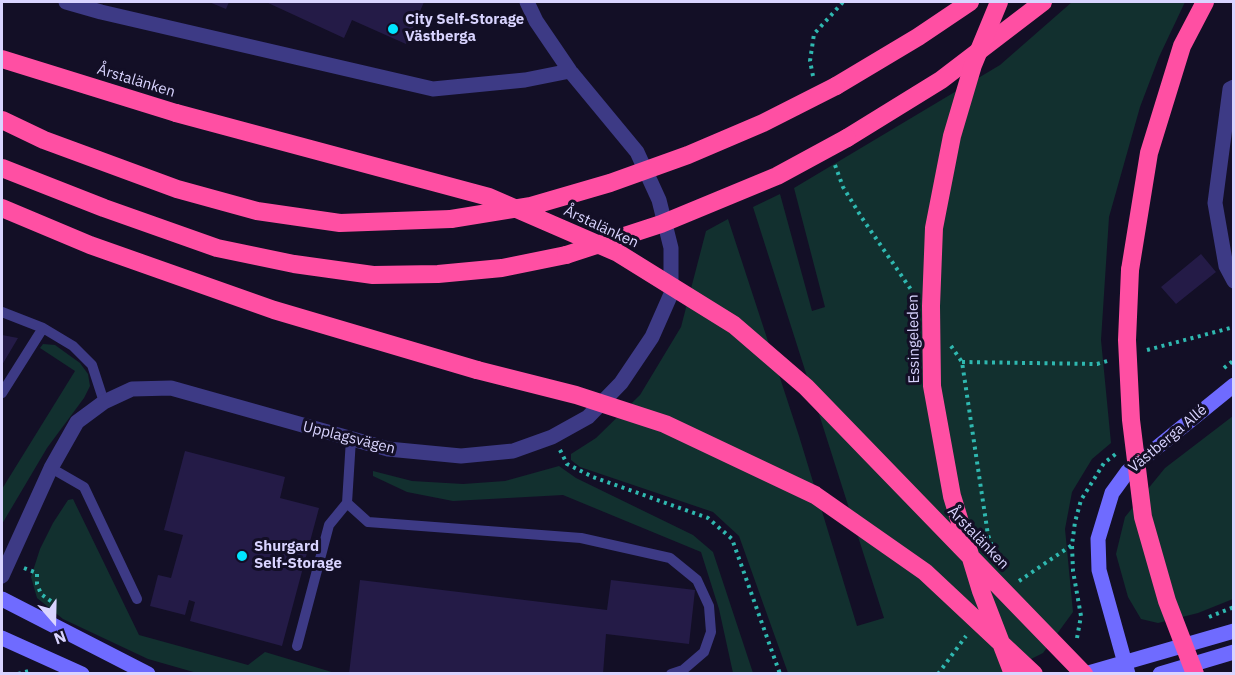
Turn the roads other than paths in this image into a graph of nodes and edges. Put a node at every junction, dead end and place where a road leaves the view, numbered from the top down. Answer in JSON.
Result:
{"nodes":[{"id":1,"x":66,"y":2,"type":"edge"},
{"id":2,"x":527,"y":2,"type":"edge"},
{"id":3,"x":970,"y":2,"type":"edge"},
{"id":4,"x":999,"y":2,"type":"edge"},
{"id":5,"x":1043,"y":2,"type":"edge"},
{"id":6,"x":1204,"y":2,"type":"edge"},
{"id":7,"x":2,"y":59,"type":"edge"},
{"id":8,"x":570,"y":71,"type":"junction"},
{"id":9,"x":1233,"y":87,"type":"edge"},
{"id":10,"x":2,"y":120,"type":"edge"},
{"id":11,"x":2,"y":168,"type":"edge"},
{"id":12,"x":2,"y":208,"type":"edge"},
{"id":13,"x":1230,"y":263,"type":"edge"},
{"id":14,"x":1233,"y":281,"type":"edge"},
{"id":15,"x":2,"y":312,"type":"edge"},
{"id":16,"x":43,"y":328,"type":"junction"},
{"id":17,"x":1233,"y":386,"type":"edge"},
{"id":18,"x":2,"y":393,"type":"edge"},
{"id":19,"x":104,"y":402,"type":"junction"},
{"id":20,"x":351,"y":439,"type":"junction"},
{"id":21,"x":51,"y":468,"type":"junction"},
{"id":22,"x":347,"y":502,"type":"junction"},
{"id":23,"x":2,"y":576,"type":"edge"},
{"id":24,"x":2,"y":599,"type":"edge"},
{"id":25,"x":137,"y":599,"type":"dead end"},
{"id":26,"x":1233,"y":631,"type":"edge"},
{"id":27,"x":2,"y":638,"type":"edge"},
{"id":28,"x":297,"y":646,"type":"dead end"},
{"id":29,"x":1233,"y":652,"type":"edge"},
{"id":30,"x":1126,"y":668,"type":"edge"},
{"id":31,"x":82,"y":674,"type":"edge"},
{"id":32,"x":148,"y":674,"type":"edge"},
{"id":33,"x":671,"y":674,"type":"edge"},
{"id":34,"x":1013,"y":674,"type":"edge"},
{"id":35,"x":1034,"y":674,"type":"edge"},
{"id":36,"x":1084,"y":674,"type":"edge"},
{"id":37,"x":1160,"y":674,"type":"edge"},
{"id":38,"x":1195,"y":674,"type":"edge"}],
"edges":[{"from":1,"to":8,"type":"street"},
{"from":2,"to":8,"type":"street","name":"Upplagsvägen"},
{"from":3,"to":10,"type":"highway","bridge":true},
{"from":4,"to":34,"type":"highway","name":"Essingeleden","bridge":true},
{"from":5,"to":11,"type":"highway","bridge":true},
{"from":6,"to":38,"type":"highway","bridge":true},
{"from":7,"to":36,"type":"highway","name":"Årstalänken","bridge":true},
{"from":8,"to":20,"type":"street","name":"Upplagsvägen"},
{"from":9,"to":13,"type":"street"},
{"from":12,"to":35,"type":"highway","bridge":true},
{"from":13,"to":14,"type":"street"},
{"from":15,"to":16,"type":"lane"},
{"from":16,"to":18,"type":"lane"},
{"from":16,"to":19,"type":"lane"},
{"from":17,"to":30,"type":"street","name":"Västberga Allé"},
{"from":19,"to":20,"type":"street","name":"Upplagsvägen"},
{"from":19,"to":21,"type":"street","name":"Upplagsvägen"},
{"from":20,"to":22,"type":"lane"},
{"from":21,"to":23,"type":"street","name":"Upplagsvägen"},
{"from":21,"to":25,"type":"lane"},
{"from":22,"to":28,"type":"lane"},
{"from":22,"to":33,"type":"lane"},
{"from":24,"to":32,"type":"street"},
{"from":26,"to":30,"type":"street"},
{"from":27,"to":31,"type":"street"},
{"from":29,"to":37,"type":"street"},
{"from":30,"to":36,"type":"street"}]}
